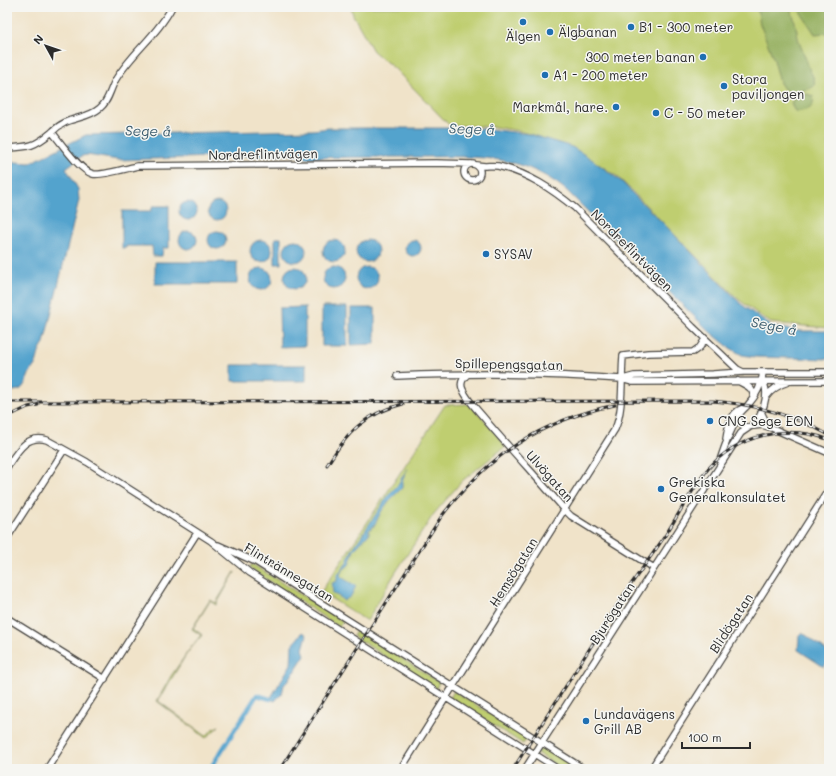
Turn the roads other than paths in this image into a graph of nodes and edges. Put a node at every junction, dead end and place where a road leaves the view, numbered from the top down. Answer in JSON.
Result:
{"nodes":[{"id":1,"x":172,"y":7,"type":"edge"},
{"id":2,"x":52,"y":132,"type":"junction"},
{"id":3,"x":7,"y":148,"type":"edge"},
{"id":4,"x":449,"y":164,"type":"junction"},
{"id":5,"x":474,"y":164,"type":"junction"},
{"id":6,"x":491,"y":166,"type":"junction"},
{"id":7,"x":463,"y":173,"type":"junction"},
{"id":8,"x":480,"y":175,"type":"junction"},
{"id":9,"x":705,"y":339,"type":"junction"},
{"id":10,"x":743,"y":372,"type":"junction"},
{"id":11,"x":763,"y":372,"type":"junction"},
{"id":12,"x":829,"y":372,"type":"edge"},
{"id":13,"x":468,"y":374,"type":"junction"},
{"id":14,"x":397,"y":376,"type":"dead end"},
{"id":15,"x":621,"y":379,"type":"junction"},
{"id":16,"x":738,"y":381,"type":"junction"},
{"id":17,"x":762,"y":381,"type":"junction"},
{"id":18,"x":792,"y":381,"type":"junction"},
{"id":19,"x":829,"y":381,"type":"edge"},
{"id":20,"x":766,"y":397,"type":"junction"},
{"id":21,"x":753,"y":399,"type":"junction"},
{"id":22,"x":747,"y":406,"type":"junction"},
{"id":23,"x":761,"y":412,"type":"junction"},
{"id":24,"x":738,"y":418,"type":"junction"},
{"id":25,"x":750,"y":426,"type":"junction"},
{"id":26,"x":772,"y":428,"type":"junction"},
{"id":27,"x":726,"y":444,"type":"junction"},
{"id":28,"x":64,"y":450,"type":"junction"},
{"id":29,"x":829,"y":453,"type":"edge"},
{"id":30,"x":7,"y":467,"type":"edge"},
{"id":31,"x":718,"y":468,"type":"junction"},
{"id":32,"x":829,"y":489,"type":"edge"},
{"id":33,"x":565,"y":510,"type":"junction"},
{"id":34,"x":197,"y":533,"type":"junction"},
{"id":35,"x":7,"y":538,"type":"edge"},
{"id":36,"x":210,"y":541,"type":"junction"},
{"id":37,"x":654,"y":568,"type":"junction"},
{"id":38,"x":7,"y":618,"type":"edge"},
{"id":39,"x":105,"y":678,"type":"junction"},
{"id":40,"x":453,"y":687,"type":"junction"},
{"id":41,"x":446,"y":698,"type":"junction"},
{"id":42,"x":542,"y":742,"type":"junction"},
{"id":43,"x":534,"y":754,"type":"junction"},
{"id":44,"x":47,"y":769,"type":"edge"},
{"id":45,"x":401,"y":769,"type":"edge"},
{"id":46,"x":525,"y":769,"type":"edge"},
{"id":47,"x":558,"y":769,"type":"edge"},
{"id":48,"x":584,"y":769,"type":"edge"},
{"id":49,"x":652,"y":769,"type":"edge"}],
"edges":[{"from":1,"to":2,"type":"street"},
{"from":2,"to":3,"type":"street"},
{"from":2,"to":4,"type":"street","name":"Nordreflintvägen"},
{"from":4,"to":5,"type":"street","name":"Nordreflintvägen"},
{"from":4,"to":7,"type":"street"},
{"from":5,"to":6,"type":"street","name":"Nordreflintvägen"},
{"from":5,"to":7,"type":"street"},
{"from":5,"to":8,"type":"street"},
{"from":6,"to":8,"type":"street"},
{"from":6,"to":9,"type":"street","name":"Nordreflintvägen"},
{"from":7,"to":8,"type":"street"},
{"from":9,"to":10,"type":"street","name":"Nordreflintvägen"},
{"from":9,"to":15,"type":"street","name":"Hemsögatan"},
{"from":10,"to":11,"type":"street","name":"Spillepengsgatan"},
{"from":10,"to":15,"type":"street","name":"Spillepengsgatan"},
{"from":11,"to":12,"type":"street","name":"Spillepengsgatan"},
{"from":11,"to":17,"type":"street","name":"Bjurögatan"},
{"from":13,"to":14,"type":"street","name":"Spillepengsgatan"},
{"from":13,"to":15,"type":"street","name":"Spillepengsgatan"},
{"from":13,"to":33,"type":"street","name":"Ulvögatan"},
{"from":15,"to":16,"type":"street","name":"Spillepengsgatan"},
{"from":15,"to":33,"type":"street","name":"Hemsögatan"},
{"from":16,"to":17,"type":"street","name":"Spillepengsgatan"},
{"from":16,"to":21,"type":"street"},
{"from":17,"to":18,"type":"street","name":"Spillepengsgatan"},
{"from":17,"to":20,"type":"street","name":"Bjurögatan"},
{"from":17,"to":21,"type":"street","name":"Bjurögatan"},
{"from":18,"to":19,"type":"street","name":"Spillepengsgatan"},
{"from":18,"to":20,"type":"street"},
{"from":20,"to":23,"type":"street","name":"Bjurögatan"},
{"from":21,"to":22,"type":"street","name":"Bjurögatan"},
{"from":22,"to":24,"type":"street","name":"Bjurögatan"},
{"from":22,"to":27,"type":"street","name":"Bjurögatan"},
{"from":23,"to":25,"type":"street","name":"Bjurögatan"},
{"from":23,"to":26,"type":"street"},
{"from":24,"to":25,"type":"street"},
{"from":24,"to":27,"type":"street","name":"Bjurögatan"},
{"from":25,"to":26,"type":"street"},
{"from":25,"to":31,"type":"street","name":"Bjurögatan"},
{"from":26,"to":29,"type":"street"},
{"from":27,"to":31,"type":"street","name":"Bjurögatan"},
{"from":28,"to":30,"type":"street"},
{"from":28,"to":34,"type":"street"},
{"from":28,"to":35,"type":"street"},
{"from":31,"to":37,"type":"street","name":"Bjurögatan"},
{"from":32,"to":49,"type":"street","name":"Blidögatan"},
{"from":33,"to":37,"type":"street","name":"Ulvögatan"},
{"from":33,"to":40,"type":"street","name":"Hemsögatan"},
{"from":34,"to":36,"type":"street"},
{"from":34,"to":39,"type":"street"},
{"from":36,"to":40,"type":"street","name":"Flintrännegatan"},
{"from":36,"to":41,"type":"street","name":"Flintrännegatan"},
{"from":37,"to":42,"type":"street","name":"Bjurögatan"},
{"from":38,"to":39,"type":"street"},
{"from":39,"to":44,"type":"street"},
{"from":40,"to":41,"type":"street","name":"Hemsögatan"},
{"from":40,"to":42,"type":"street","name":"Flintrännegatan"},
{"from":41,"to":43,"type":"street","name":"Flintrännegatan"},
{"from":41,"to":45,"type":"street","name":"Hemsögatan"},
{"from":42,"to":43,"type":"street","name":"Bjurögatan"},
{"from":42,"to":48,"type":"street","name":"Flintrännegatan"},
{"from":43,"to":46,"type":"street","name":"Bjurögatan"},
{"from":43,"to":47,"type":"street","name":"Flintrännegatan"}]}
